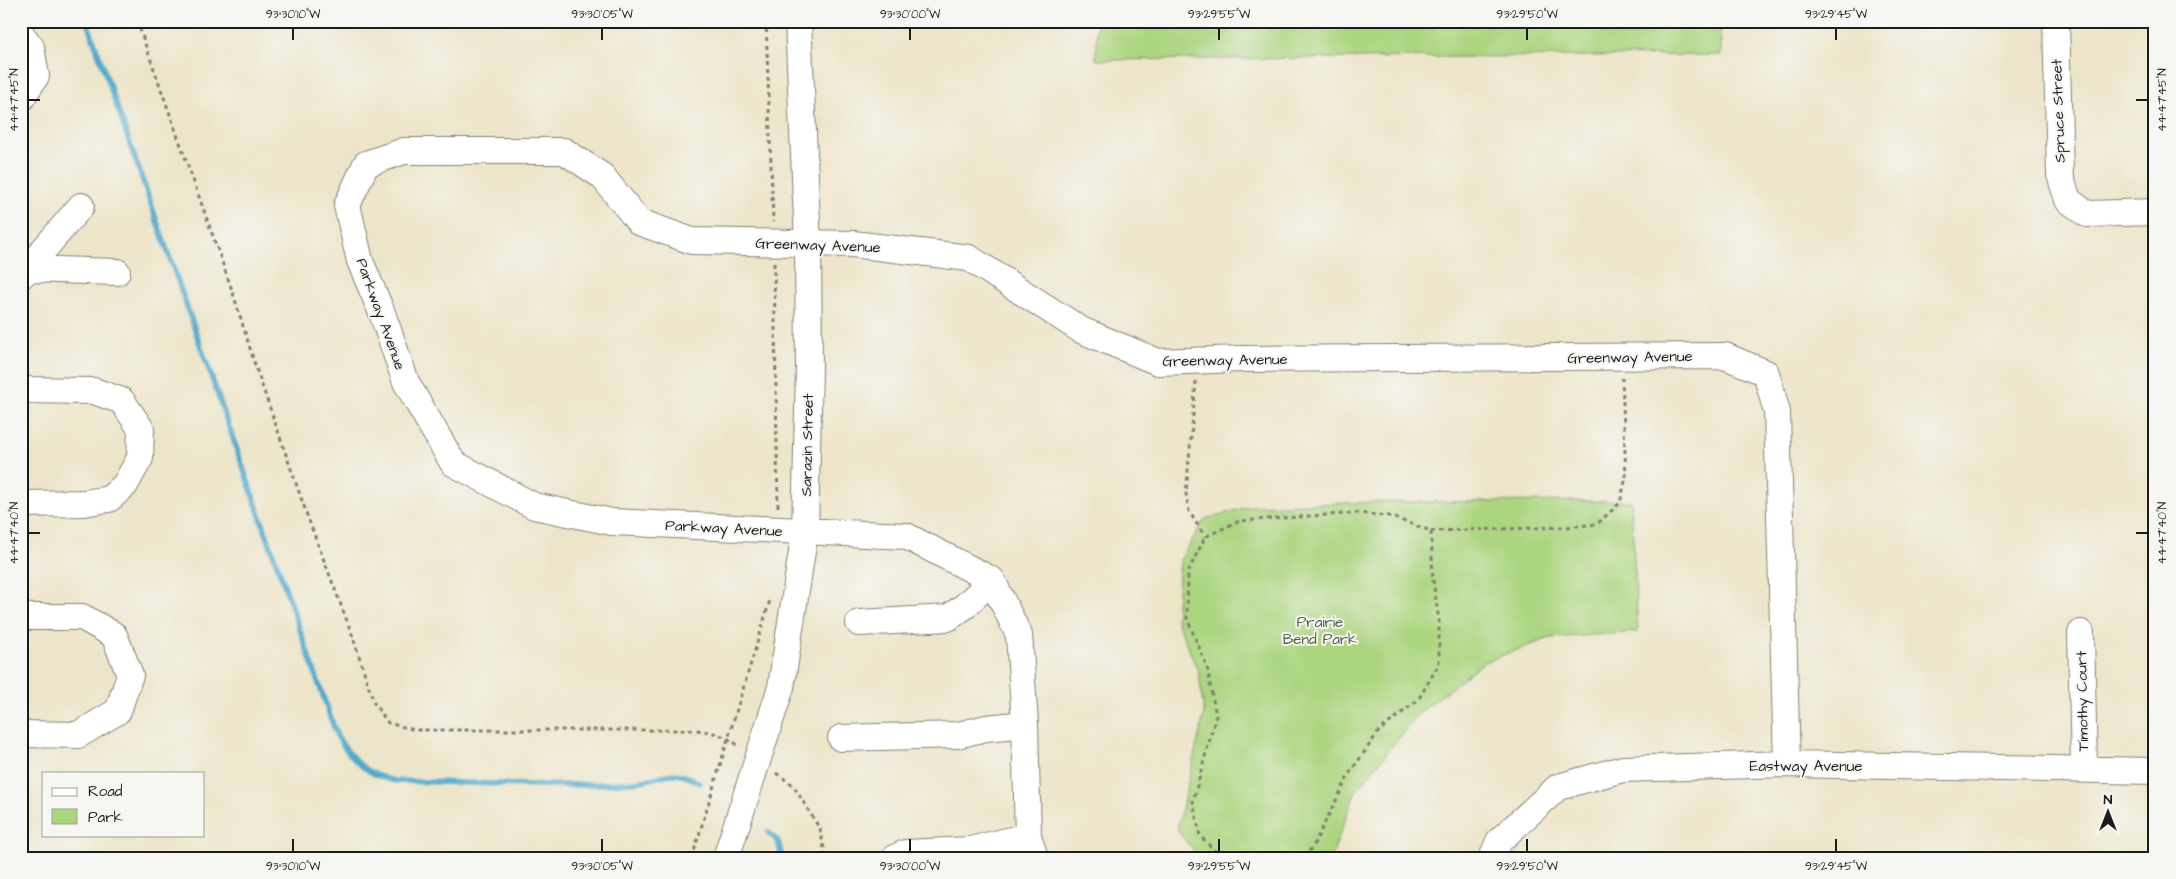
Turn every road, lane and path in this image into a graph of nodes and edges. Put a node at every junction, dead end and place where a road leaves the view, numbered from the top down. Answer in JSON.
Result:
{"nodes":[{"id":1,"x":137,"y":21,"type":"edge"},
{"id":2,"x":766,"y":21,"type":"edge"},
{"id":3,"x":798,"y":21,"type":"edge"},
{"id":4,"x":2056,"y":21,"type":"edge"},
{"id":5,"x":21,"y":34,"type":"edge"},
{"id":6,"x":21,"y":99,"type":"edge"},
{"id":7,"x":347,"y":205,"type":"joint"},
{"id":8,"x":81,"y":206,"type":"dead end"},
{"id":9,"x":2155,"y":212,"type":"edge"},
{"id":10,"x":774,"y":244,"type":"junction"},
{"id":11,"x":808,"y":244,"type":"junction"},
{"id":12,"x":117,"y":272,"type":"dead end"},
{"id":13,"x":24,"y":273,"type":"edge"},
{"id":14,"x":1622,"y":357,"type":"junction"},
{"id":15,"x":1198,"y":361,"type":"junction"},
{"id":16,"x":21,"y":390,"type":"edge"},
{"id":17,"x":21,"y":504,"type":"edge"},
{"id":18,"x":779,"y":530,"type":"junction"},
{"id":19,"x":805,"y":532,"type":"junction"},
{"id":20,"x":1431,"y":532,"type":"junction"},
{"id":21,"x":1205,"y":537,"type":"junction"},
{"id":22,"x":992,"y":580,"type":"junction"},
{"id":23,"x":772,"y":594,"type":"dead end"},
{"id":24,"x":21,"y":617,"type":"edge"},
{"id":25,"x":859,"y":623,"type":"dead end"},
{"id":26,"x":2081,"y":633,"type":"dead end"},
{"id":27,"x":1025,"y":724,"type":"junction"},
{"id":28,"x":21,"y":734,"type":"edge"},
{"id":29,"x":729,"y":738,"type":"junction"},
{"id":30,"x":841,"y":738,"type":"dead end"},
{"id":31,"x":757,"y":760,"type":"junction"},
{"id":32,"x":1787,"y":764,"type":"junction"},
{"id":33,"x":2084,"y":769,"type":"junction"},
{"id":34,"x":2155,"y":771,"type":"edge"},
{"id":35,"x":1032,"y":847,"type":"edge"},
{"id":36,"x":692,"y":858,"type":"edge"},
{"id":37,"x":726,"y":858,"type":"edge"},
{"id":38,"x":826,"y":858,"type":"edge"},
{"id":39,"x":895,"y":858,"type":"edge"},
{"id":40,"x":1222,"y":858,"type":"edge"},
{"id":41,"x":1301,"y":858,"type":"edge"},
{"id":42,"x":1492,"y":858,"type":"edge"}],
"edges":[{"from":1,"to":29,"type":"path"},
{"from":2,"to":10,"type":"path"},
{"from":3,"to":11,"type":"street","name":"Sarazin Street"},
{"from":4,"to":9,"type":"street","name":"Spruce Street"},
{"from":5,"to":6,"type":"street"},
{"from":7,"to":10,"type":"street","name":"Greenway Avenue"},
{"from":7,"to":18,"type":"street","name":"Parkway Avenue"},
{"from":8,"to":13,"type":"street"},
{"from":10,"to":11,"type":"street","name":"Greenway Avenue"},
{"from":10,"to":18,"type":"path"},
{"from":11,"to":15,"type":"street","name":"Greenway Avenue"},
{"from":11,"to":19,"type":"street","name":"Sarazin Street"},
{"from":12,"to":13,"type":"street"},
{"from":14,"to":15,"type":"street","name":"Greenway Avenue"},
{"from":14,"to":20,"type":"path"},
{"from":14,"to":32,"type":"street","name":"Greenway Avenue"},
{"from":15,"to":21,"type":"path"},
{"from":16,"to":17,"type":"street"},
{"from":18,"to":19,"type":"street","name":"Parkway Avenue"},
{"from":19,"to":22,"type":"street","name":"Parkway Avenue"},
{"from":19,"to":31,"type":"street","name":"Sarazin Street"},
{"from":20,"to":21,"type":"path"},
{"from":20,"to":41,"type":"path"},
{"from":21,"to":40,"type":"path"},
{"from":22,"to":25,"type":"street"},
{"from":22,"to":27,"type":"street"},
{"from":23,"to":29,"type":"path"},
{"from":24,"to":28,"type":"street"},
{"from":26,"to":33,"type":"street","name":"Timothy Court"},
{"from":27,"to":30,"type":"street"},
{"from":27,"to":35,"type":"street"},
{"from":29,"to":31,"type":"path"},
{"from":29,"to":36,"type":"path"},
{"from":31,"to":37,"type":"street","name":"Sarazin Street"},
{"from":31,"to":38,"type":"path"},
{"from":32,"to":33,"type":"street","name":"Eastway Avenue"},
{"from":32,"to":42,"type":"street","name":"Eastway Avenue"},
{"from":33,"to":34,"type":"street","name":"Eastway Avenue"},
{"from":35,"to":39,"type":"street"}]}
